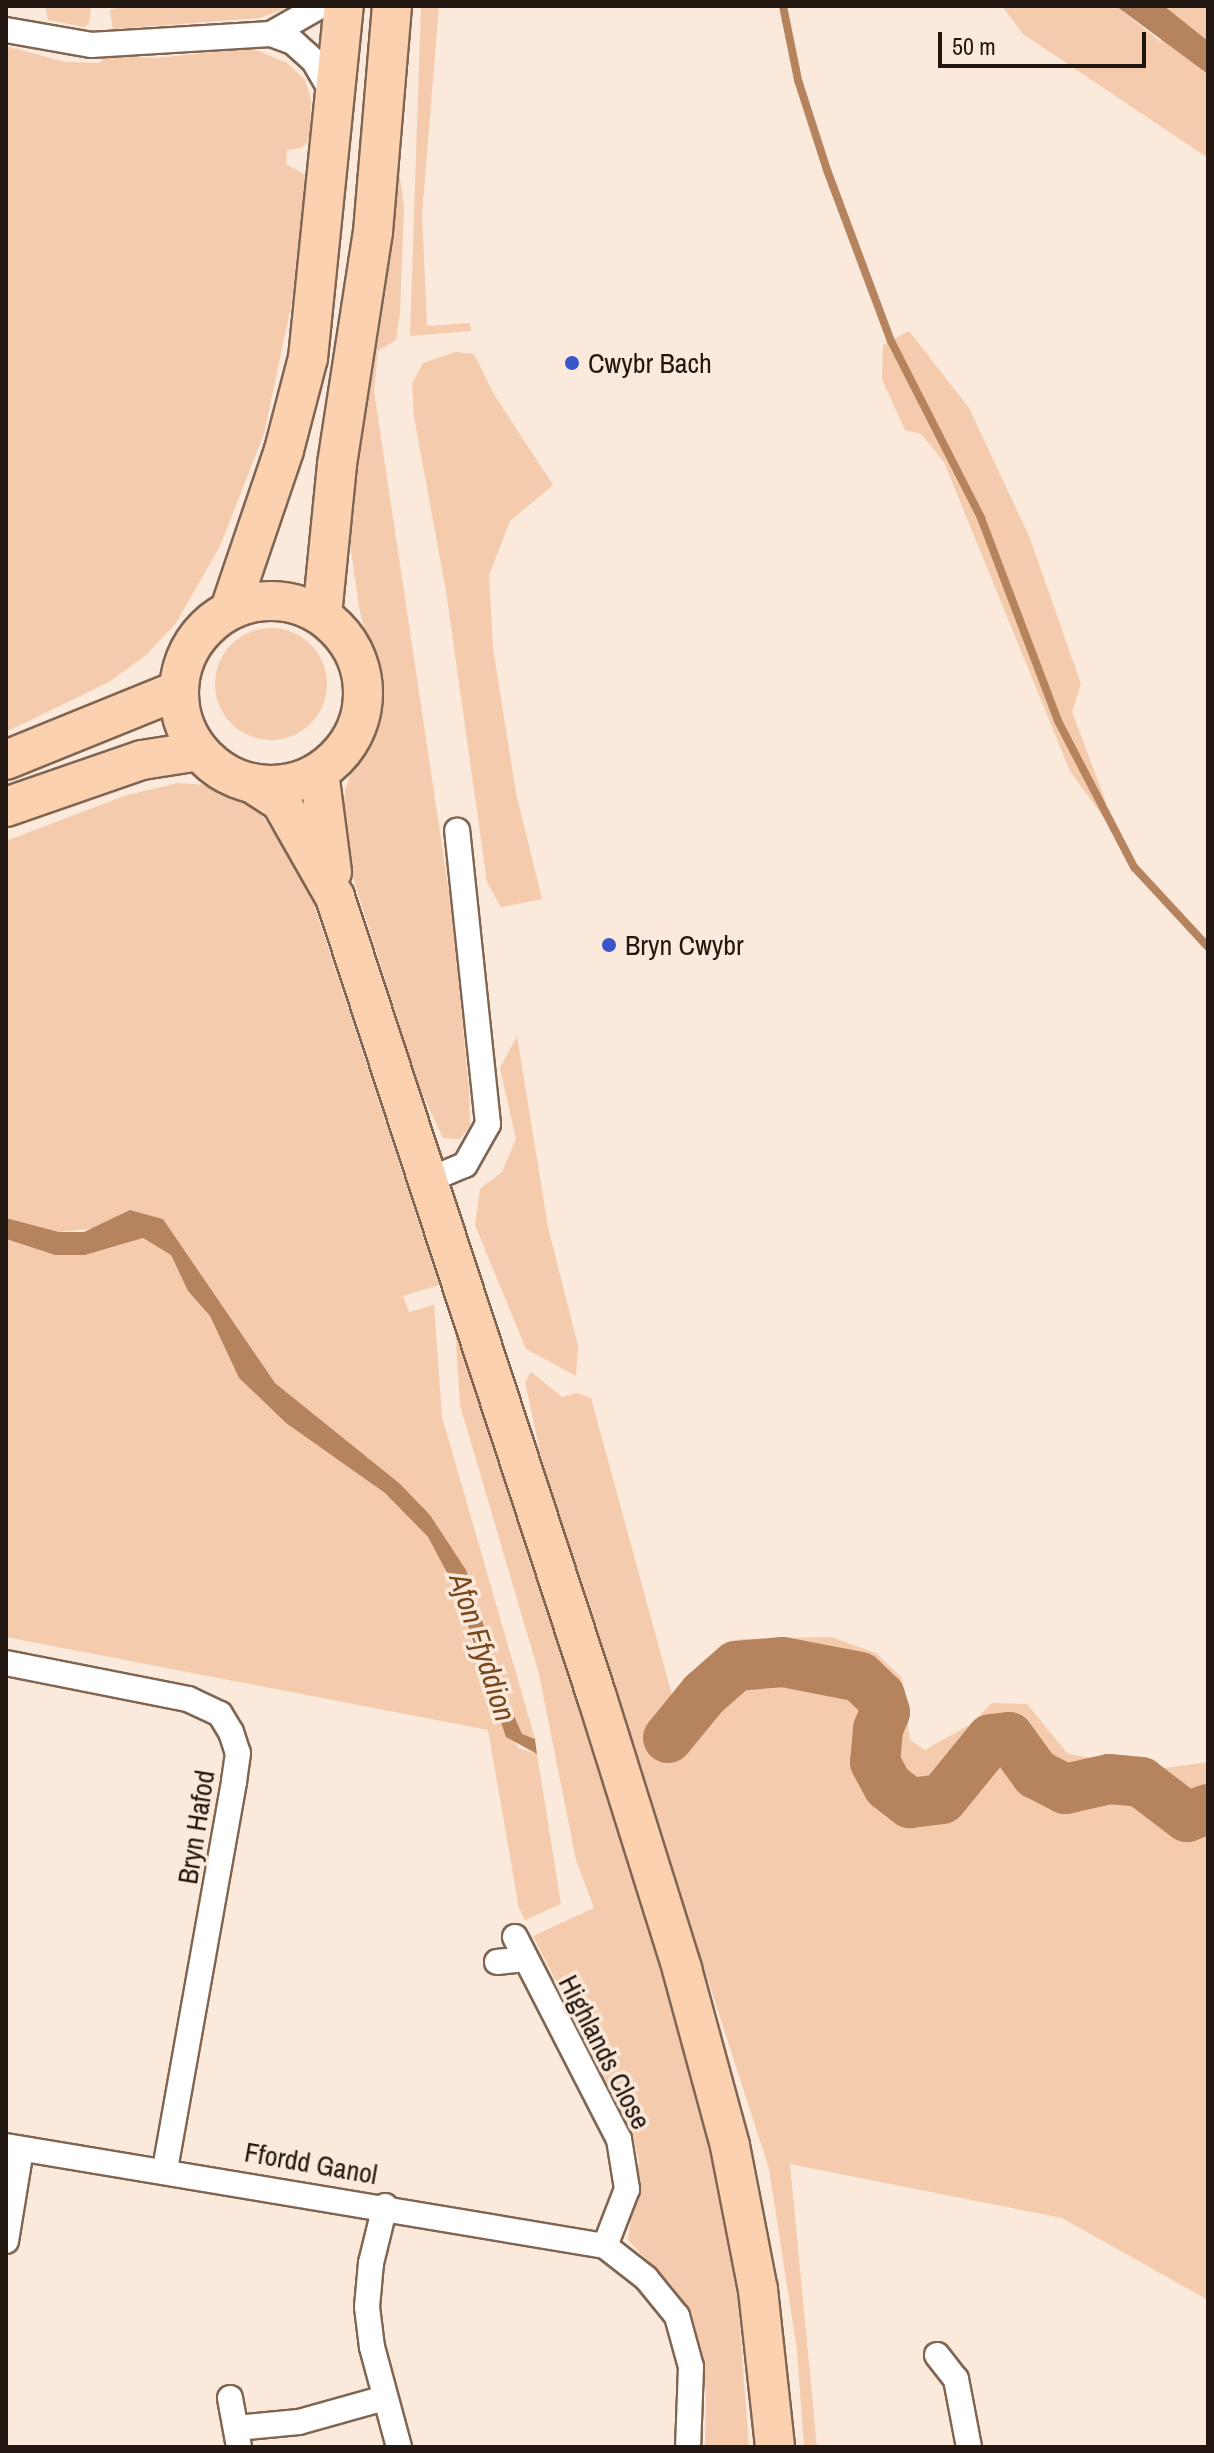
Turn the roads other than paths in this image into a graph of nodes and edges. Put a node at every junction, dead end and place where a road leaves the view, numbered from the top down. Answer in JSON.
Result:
{"nodes":[{"id":1,"x":320,"y":6,"type":"edge"},
{"id":2,"x":344,"y":6,"type":"edge"},
{"id":3,"x":392,"y":6,"type":"edge"},
{"id":4,"x":6,"y":30,"type":"edge"},
{"id":5,"x":271,"y":34,"type":"junction"},
{"id":6,"x":337,"y":101,"type":"junction"},
{"id":7,"x":230,"y":609,"type":"junction"},
{"id":8,"x":322,"y":615,"type":"junction"},
{"id":9,"x":178,"y":690,"type":"junction"},
{"id":10,"x":199,"y":751,"type":"junction"},
{"id":11,"x":6,"y":760,"type":"edge"},
{"id":12,"x":319,"y":772,"type":"junction"},
{"id":13,"x":252,"y":783,"type":"junction"},
{"id":14,"x":6,"y":807,"type":"edge"},
{"id":15,"x":457,"y":831,"type":"dead end"},
{"id":16,"x":335,"y":897,"type":"junction"},
{"id":17,"x":429,"y":1180,"type":"junction"},
{"id":18,"x":6,"y":1663,"type":"edge"},
{"id":19,"x":497,"y":1962,"type":"dead end"},
{"id":20,"x":14,"y":2147,"type":"edge"},
{"id":21,"x":165,"y":2169,"type":"junction"},
{"id":22,"x":385,"y":2206,"type":"junction"},
{"id":23,"x":6,"y":2241,"type":"edge"},
{"id":24,"x":605,"y":2246,"type":"junction"},
{"id":25,"x":937,"y":2355,"type":"dead end"},
{"id":26,"x":230,"y":2398,"type":"dead end"},
{"id":27,"x":385,"y":2398,"type":"junction"},
{"id":28,"x":238,"y":2438,"type":"edge"},
{"id":29,"x":399,"y":2447,"type":"edge"},
{"id":30,"x":688,"y":2447,"type":"edge"},
{"id":31,"x":775,"y":2447,"type":"edge"},
{"id":32,"x":969,"y":2447,"type":"edge"}],
"edges":[{"from":1,"to":5,"type":"street"},
{"from":2,"to":6,"type":"main road"},
{"from":3,"to":8,"type":"main road"},
{"from":4,"to":5,"type":"street"},
{"from":5,"to":6,"type":"street"},
{"from":6,"to":7,"type":"main road"},
{"from":7,"to":8,"type":"main road"},
{"from":7,"to":9,"type":"main road"},
{"from":8,"to":12,"type":"main road"},
{"from":9,"to":10,"type":"main road"},
{"from":9,"to":11,"type":"main road"},
{"from":10,"to":13,"type":"main road"},
{"from":10,"to":14,"type":"main road"},
{"from":12,"to":13,"type":"main road"},
{"from":12,"to":16,"type":"main road"},
{"from":13,"to":16,"type":"main road"},
{"from":15,"to":17,"type":"street"},
{"from":16,"to":17,"type":"main road"},
{"from":17,"to":31,"type":"main road"},
{"from":18,"to":21,"type":"street","name":"Bryn Hafod"},
{"from":19,"to":24,"type":"street","name":"Highlands Close"},
{"from":20,"to":21,"type":"street","name":"Ffordd Ganol"},
{"from":20,"to":23,"type":"street"},
{"from":21,"to":22,"type":"street","name":"Ffordd Ganol"},
{"from":22,"to":24,"type":"street","name":"Ffordd Ganol"},
{"from":22,"to":27,"type":"street"},
{"from":24,"to":30,"type":"street"},
{"from":25,"to":32,"type":"street"},
{"from":26,"to":28,"type":"street"},
{"from":27,"to":28,"type":"street"},
{"from":27,"to":29,"type":"street"}]}
